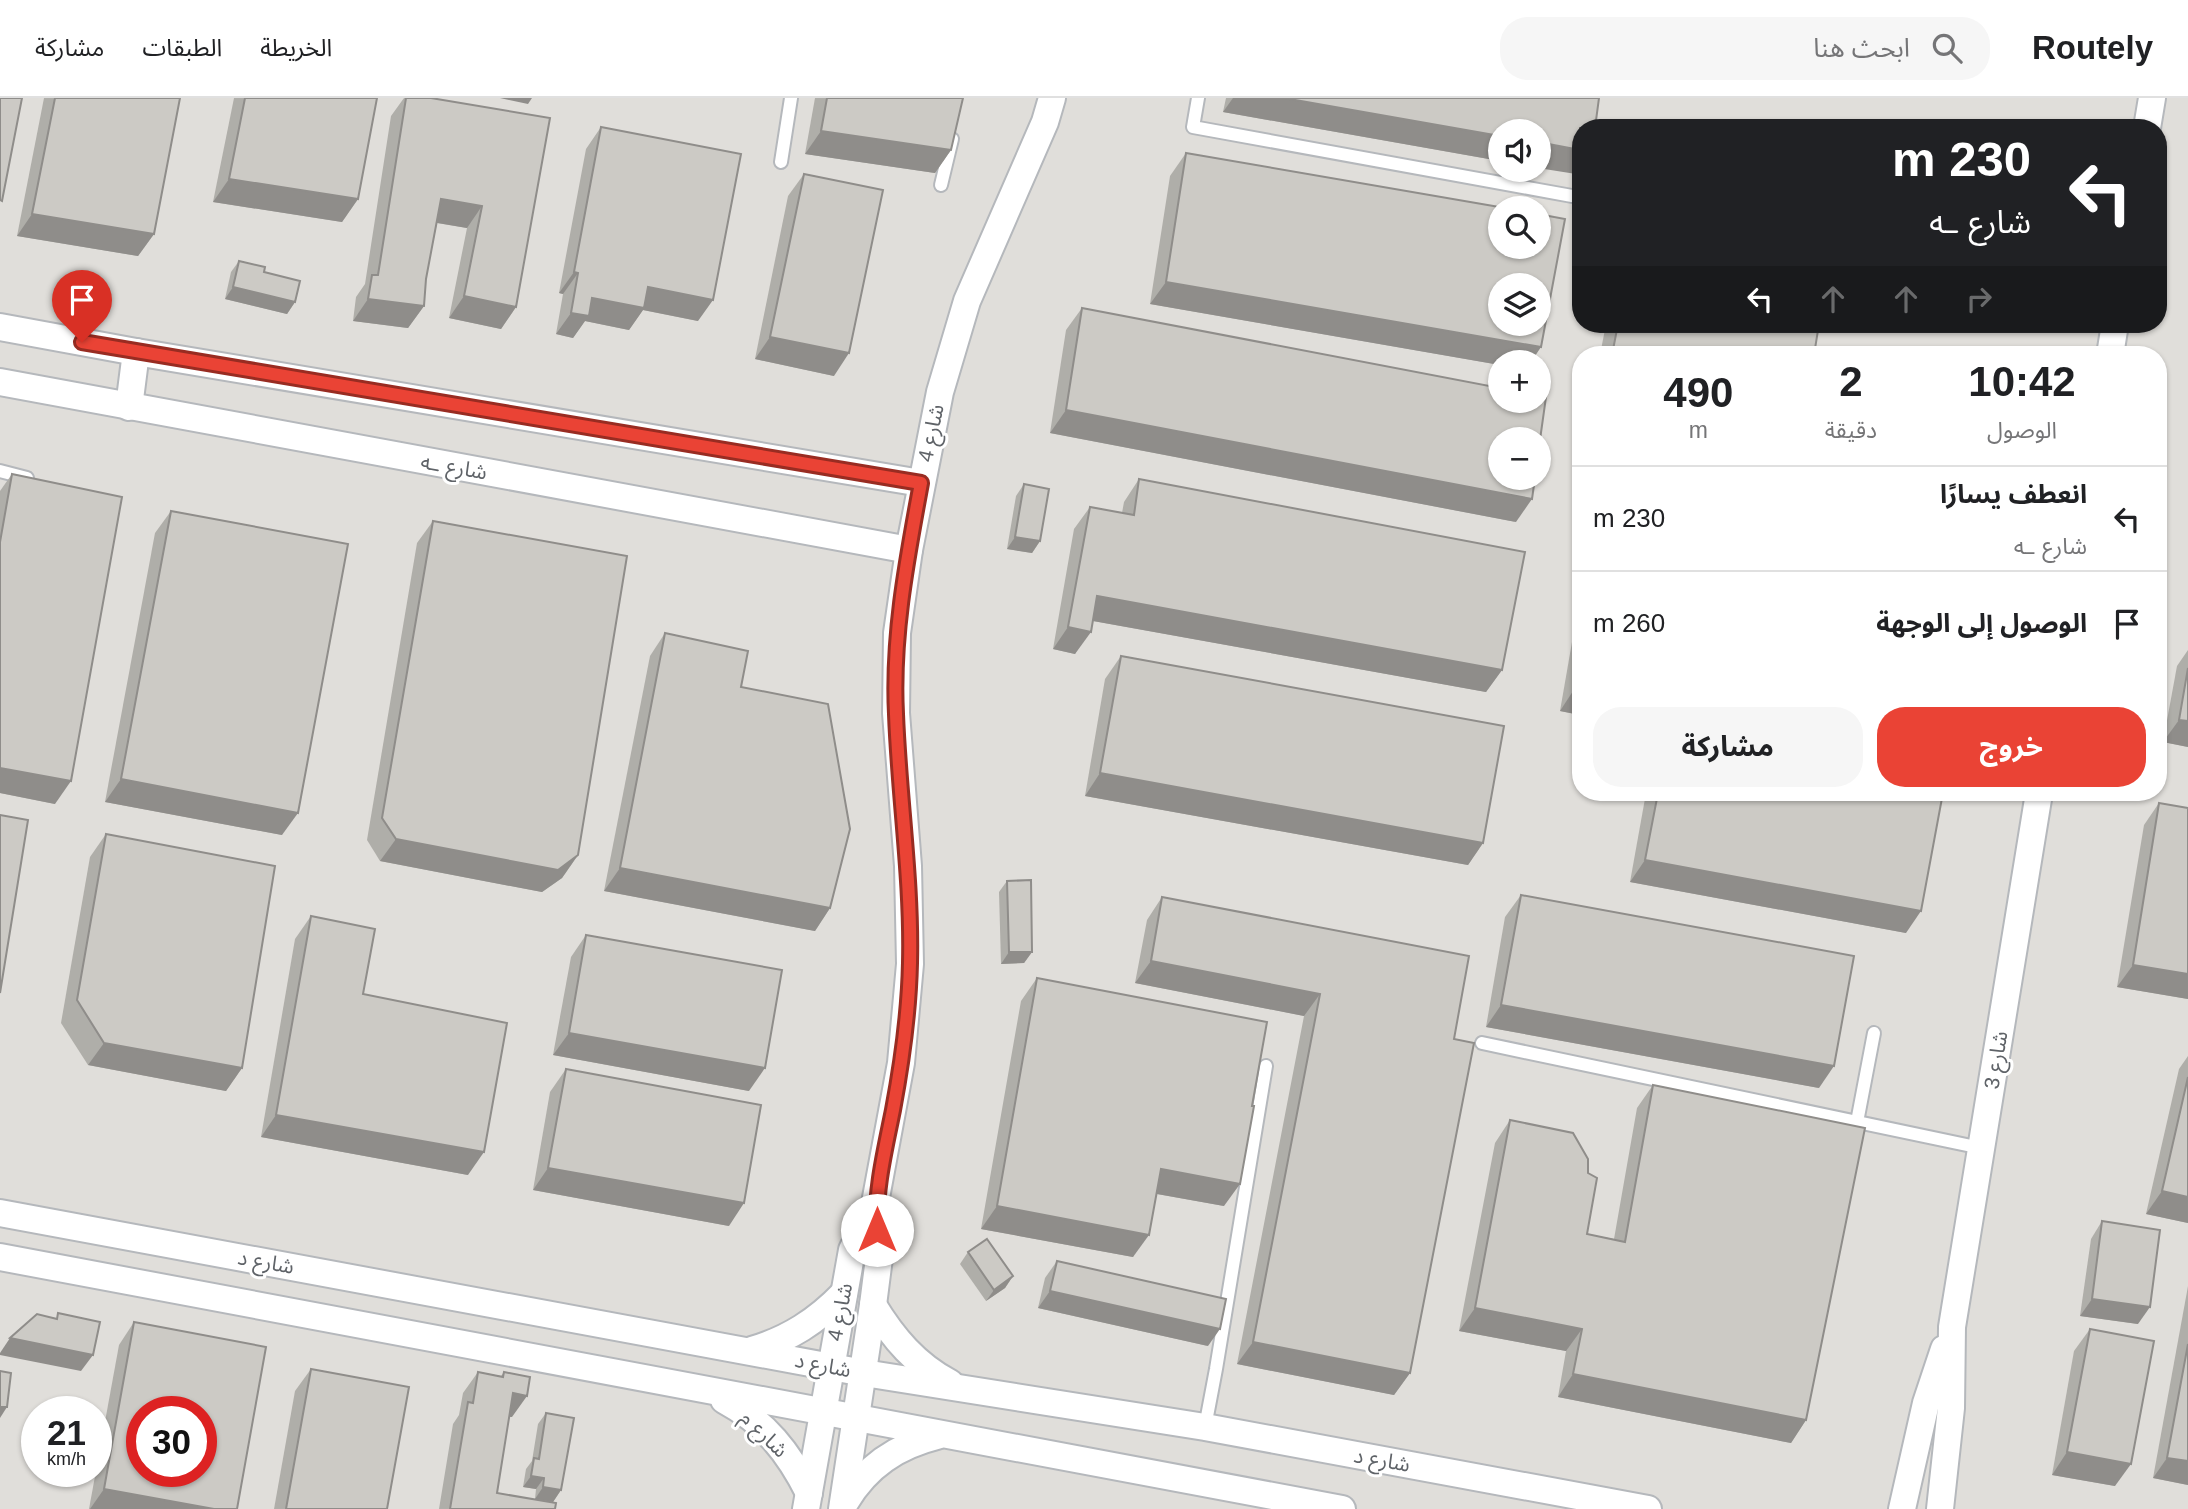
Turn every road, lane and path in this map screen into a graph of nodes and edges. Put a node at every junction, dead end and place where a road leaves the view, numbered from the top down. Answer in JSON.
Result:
{"nodes":[{"id":1,"x":790,"y":98,"type":"edge"},
{"id":2,"x":1052,"y":98,"type":"edge"},
{"id":3,"x":1198,"y":98,"type":"edge"},
{"id":4,"x":2152,"y":98,"type":"edge"},
{"id":5,"x":2148,"y":119,"type":"edge"},
{"id":6,"x":956,"y":123,"type":"edge"},
{"id":7,"x":781,"y":162,"type":"dead end"},
{"id":8,"x":941,"y":185,"type":"dead end"},
{"id":9,"x":1572,"y":196,"type":"dead end"},
{"id":10,"x":0,"y":327,"type":"edge"},
{"id":11,"x":136,"y":352,"type":"junction"},
{"id":12,"x":0,"y":382,"type":"edge"},
{"id":13,"x":128,"y":407,"type":"junction"},
{"id":14,"x":0,"y":471,"type":"edge"},
{"id":15,"x":28,"y":478,"type":"edge"},
{"id":16,"x":921,"y":483,"type":"junction"},
{"id":17,"x":909,"y":550,"type":"junction"},
{"id":18,"x":2038,"y":801,"type":"edge"},
{"id":19,"x":1874,"y":1032,"type":"dead end"},
{"id":20,"x":1482,"y":1043,"type":"dead end"},
{"id":21,"x":1266,"y":1066,"type":"edge"},
{"id":22,"x":1857,"y":1122,"type":"junction"},
{"id":23,"x":1981,"y":1148,"type":"junction"},
{"id":24,"x":875,"y":1203,"type":"junction"},
{"id":25,"x":0,"y":1213,"type":"edge"},
{"id":26,"x":0,"y":1257,"type":"edge"},
{"id":27,"x":844,"y":1293,"type":"junction"},
{"id":28,"x":873,"y":1305,"type":"junction"},
{"id":29,"x":1952,"y":1327,"type":"junction"},
{"id":30,"x":750,"y":1351,"type":"junction"},
{"id":31,"x":830,"y":1366,"type":"junction"},
{"id":32,"x":864,"y":1373,"type":"junction"},
{"id":33,"x":961,"y":1389,"type":"junction"},
{"id":34,"x":704,"y":1390,"type":"junction"},
{"id":35,"x":822,"y":1413,"type":"junction"},
{"id":36,"x":857,"y":1419,"type":"junction"},
{"id":37,"x":1205,"y":1427,"type":"junction"},
{"id":38,"x":942,"y":1435,"type":"junction"},
{"id":39,"x":807,"y":1501,"type":"edge"},
{"id":40,"x":842,"y":1509,"type":"edge"},
{"id":41,"x":1342,"y":1509,"type":"edge"},
{"id":42,"x":1648,"y":1509,"type":"edge"},
{"id":43,"x":1902,"y":1509,"type":"edge"},
{"id":44,"x":1940,"y":1509,"type":"edge"}],
"edges":[{"from":1,"to":7,"type":"lane"},
{"from":2,"to":16,"type":"street","name":"شارع 4"},
{"from":3,"to":9,"type":"lane"},
{"from":4,"to":5,"type":"street"},
{"from":6,"to":8,"type":"lane"},
{"from":10,"to":11,"type":"street"},
{"from":11,"to":13,"type":"street"},
{"from":11,"to":16,"type":"street"},
{"from":12,"to":13,"type":"street","name":"شارع ـه"},
{"from":13,"to":17,"type":"street","name":"شارع ـه"},
{"from":14,"to":15,"type":"lane"},
{"from":16,"to":17,"type":"street","name":"شارع 4"},
{"from":17,"to":24,"type":"street","name":"شارع 4"},
{"from":18,"to":23,"type":"street","name":"شارع 3"},
{"from":19,"to":22,"type":"lane"},
{"from":20,"to":22,"type":"lane"},
{"from":21,"to":37,"type":"lane"},
{"from":22,"to":23,"type":"lane"},
{"from":23,"to":29,"type":"street","name":"شارع 3"},
{"from":24,"to":27,"type":"street","name":"شارع 4"},
{"from":24,"to":28,"type":"street","name":"شارع 4"},
{"from":25,"to":30,"type":"street","name":"شارع د"},
{"from":26,"to":34,"type":"street","name":"شارع د"},
{"from":27,"to":30,"type":"street"},
{"from":27,"to":31,"type":"street","name":"شارع 4"},
{"from":28,"to":32,"type":"street","name":"شارع 4"},
{"from":28,"to":33,"type":"street"},
{"from":29,"to":43,"type":"street","name":"شارع 3"},
{"from":29,"to":44,"type":"street","name":"شارع 3"},
{"from":30,"to":31,"type":"street","name":"شارع د"},
{"from":31,"to":32,"type":"street","name":"شارع د"},
{"from":31,"to":35,"type":"street","name":"شارع 4"},
{"from":32,"to":33,"type":"street","name":"شارع د"},
{"from":32,"to":36,"type":"street","name":"شارع 4"},
{"from":33,"to":37,"type":"street","name":"شارع د"},
{"from":34,"to":35,"type":"street","name":"شارع د"},
{"from":34,"to":39,"type":"street","name":"شارع م"},
{"from":35,"to":36,"type":"street","name":"شارع د"},
{"from":35,"to":39,"type":"street","name":"شارع 4"},
{"from":36,"to":38,"type":"street","name":"شارع د"},
{"from":36,"to":40,"type":"street","name":"شارع 4"},
{"from":37,"to":42,"type":"street","name":"شارع د"},
{"from":38,"to":40,"type":"street"},
{"from":38,"to":41,"type":"street","name":"شارع د"}]}
